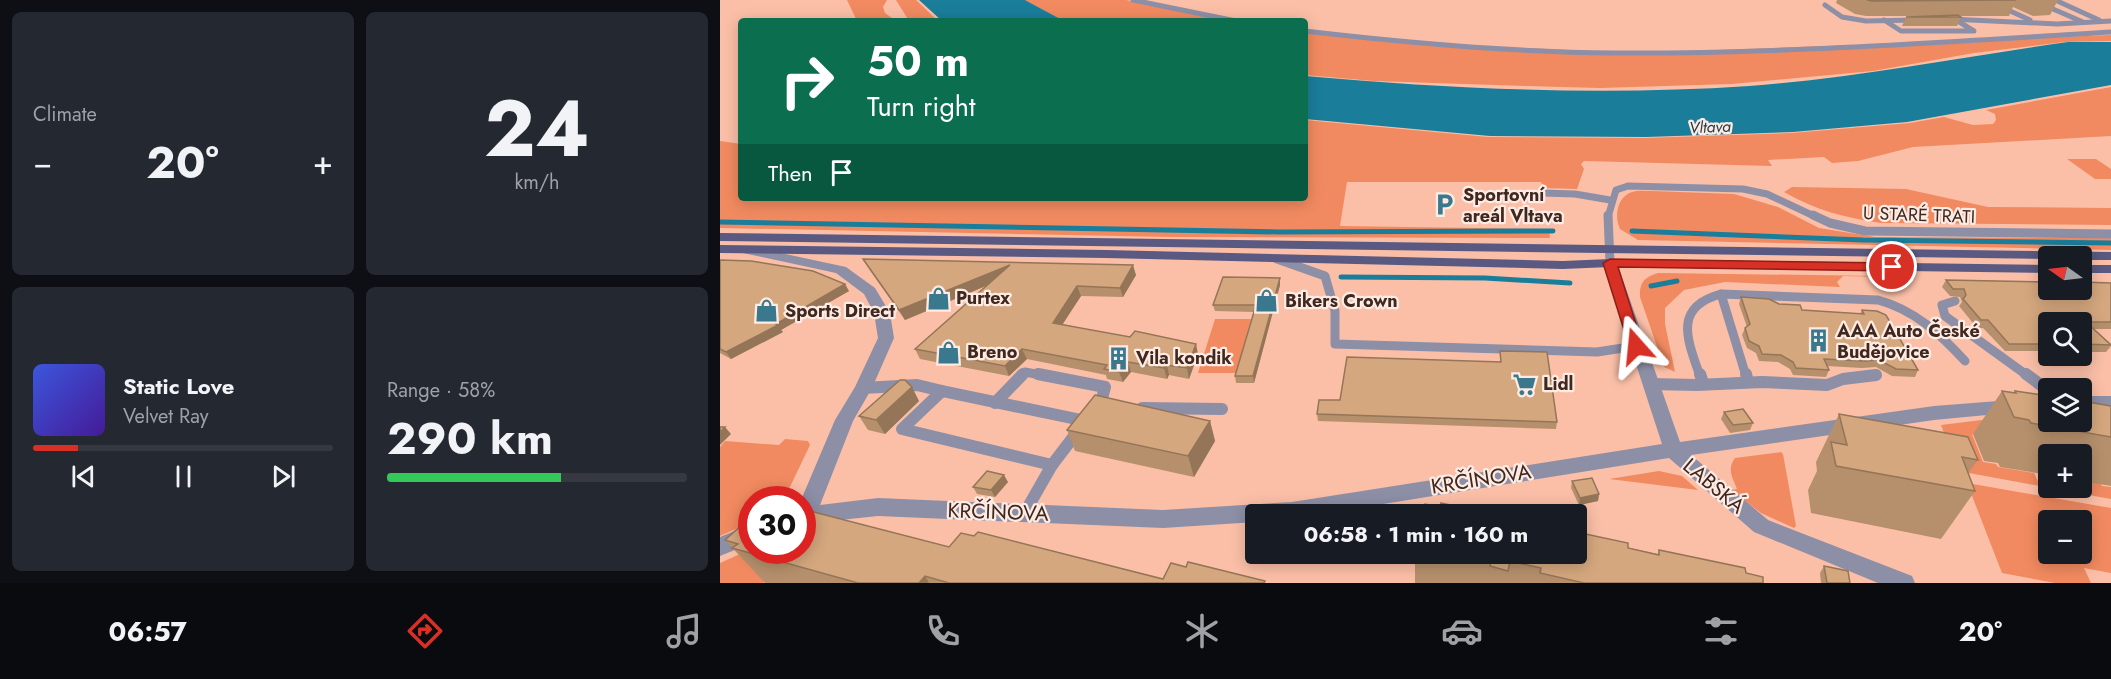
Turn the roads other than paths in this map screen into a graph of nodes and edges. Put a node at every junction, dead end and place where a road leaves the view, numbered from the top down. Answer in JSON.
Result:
{"nodes":[{"id":1,"x":1133,"y":0,"type":"edge"},
{"id":2,"x":1986,"y":0,"type":"edge"},
{"id":3,"x":2055,"y":0,"type":"edge"},
{"id":4,"x":1825,"y":5,"type":"dead end"},
{"id":5,"x":2046,"y":6,"type":"dead end"},
{"id":6,"x":1221,"y":18,"type":"edge"},
{"id":7,"x":1943,"y":19,"type":"edge"},
{"id":8,"x":1954,"y":19,"type":"junction"},
{"id":9,"x":1884,"y":20,"type":"junction"},
{"id":10,"x":1919,"y":20,"type":"edge"},
{"id":11,"x":2111,"y":21,"type":"edge"},
{"id":12,"x":2102,"y":22,"type":"junction"},
{"id":13,"x":2038,"y":23,"type":"junction"},
{"id":14,"x":2086,"y":23,"type":"junction"},
{"id":15,"x":1308,"y":31,"type":"edge"},
{"id":16,"x":2111,"y":32,"type":"edge"},
{"id":17,"x":1543,"y":193,"type":"dead end"},
{"id":18,"x":1610,"y":200,"type":"junction"},
{"id":19,"x":2111,"y":234,"type":"edge"},
{"id":20,"x":720,"y":237,"type":"edge"},
{"id":21,"x":720,"y":249,"type":"edge"},
{"id":22,"x":748,"y":250,"type":"junction"},
{"id":23,"x":2111,"y":256,"type":"edge"},
{"id":24,"x":1610,"y":257,"type":"junction"},
{"id":25,"x":1272,"y":258,"type":"junction"},
{"id":26,"x":2038,"y":269,"type":"edge"},
{"id":27,"x":2092,"y":269,"type":"edge"},
{"id":28,"x":2111,"y":269,"type":"edge"},
{"id":29,"x":1721,"y":294,"type":"junction"},
{"id":30,"x":1954,"y":301,"type":"dead end"},
{"id":31,"x":1636,"y":346,"type":"junction"},
{"id":32,"x":1965,"y":361,"type":"dead end"},
{"id":33,"x":1875,"y":375,"type":"dead end"},
{"id":34,"x":1748,"y":382,"type":"junction"},
{"id":35,"x":1703,"y":383,"type":"junction"},
{"id":36,"x":2038,"y":383,"type":"edge"},
{"id":37,"x":1649,"y":384,"type":"junction"},
{"id":38,"x":863,"y":388,"type":"junction"},
{"id":39,"x":942,"y":391,"type":"junction"},
{"id":40,"x":2092,"y":402,"type":"edge"},
{"id":41,"x":2111,"y":402,"type":"edge"},
{"id":42,"x":995,"y":403,"type":"junction"},
{"id":43,"x":2038,"y":404,"type":"edge"},
{"id":44,"x":1132,"y":407,"type":"edge"},
{"id":45,"x":1222,"y":409,"type":"dead end"},
{"id":46,"x":1086,"y":421,"type":"junction"},
{"id":47,"x":1673,"y":450,"type":"junction"},
{"id":48,"x":1052,"y":465,"type":"junction"},
{"id":49,"x":816,"y":487,"type":"edge"},
{"id":50,"x":1024,"y":513,"type":"junction"},
{"id":51,"x":816,"y":514,"type":"edge"},
{"id":52,"x":738,"y":539,"type":"edge"},
{"id":53,"x":720,"y":547,"type":"edge"},
{"id":54,"x":1904,"y":583,"type":"edge"}],
"edges":[{"from":1,"to":6,"type":"lane"},
{"from":2,"to":13,"type":"lane"},
{"from":3,"to":12,"type":"lane"},
{"from":4,"to":9,"type":"lane"},
{"from":5,"to":14,"type":"lane"},
{"from":7,"to":8,"type":"lane"},
{"from":8,"to":9,"type":"lane"},
{"from":8,"to":13,"type":"lane"},
{"from":9,"to":10,"type":"lane"},
{"from":11,"to":12,"type":"lane"},
{"from":12,"to":14,"type":"lane"},
{"from":13,"to":14,"type":"lane"},
{"from":15,"to":16,"type":"lane"},
{"from":17,"to":18,"type":"lane"},
{"from":18,"to":19,"type":"lane","name":"U STARÉ TRATI"},
{"from":18,"to":24,"type":"lane"},
{"from":20,"to":24,"type":"main road"},
{"from":21,"to":22,"type":"main road"},
{"from":22,"to":25,"type":"main road"},
{"from":22,"to":38,"type":"street","name":"KRČÍNOVA"},
{"from":23,"to":24,"type":"main road"},
{"from":24,"to":25,"type":"main road"},
{"from":24,"to":26,"type":"main road"},
{"from":24,"to":31,"type":"street","name":"LABSKÁ"},
{"from":25,"to":31,"type":"lane"},
{"from":27,"to":28,"type":"main road"},
{"from":29,"to":32,"type":"lane"},
{"from":29,"to":34,"type":"lane"},
{"from":29,"to":35,"type":"lane"},
{"from":30,"to":36,"type":"lane"},
{"from":31,"to":37,"type":"street","name":"LABSKÁ"},
{"from":33,"to":34,"type":"lane"},
{"from":34,"to":35,"type":"lane"},
{"from":35,"to":37,"type":"lane"},
{"from":37,"to":47,"type":"street","name":"LABSKÁ"},
{"from":38,"to":39,"type":"lane"},
{"from":38,"to":49,"type":"street","name":"KRČÍNOVA"},
{"from":39,"to":42,"type":"lane"},
{"from":39,"to":48,"type":"lane"},
{"from":40,"to":41,"type":"street"},
{"from":42,"to":46,"type":"lane"},
{"from":42,"to":46,"type":"lane"},
{"from":43,"to":47,"type":"street","name":"KRČÍNOVA"},
{"from":44,"to":45,"type":"lane"},
{"from":46,"to":48,"type":"lane"},
{"from":47,"to":50,"type":"street","name":"KRČÍNOVA"},
{"from":47,"to":54,"type":"street","name":"LABSKÁ"},
{"from":48,"to":50,"type":"lane"},
{"from":50,"to":51,"type":"street","name":"KRČÍNOVA"},
{"from":52,"to":53,"type":"street"}]}
